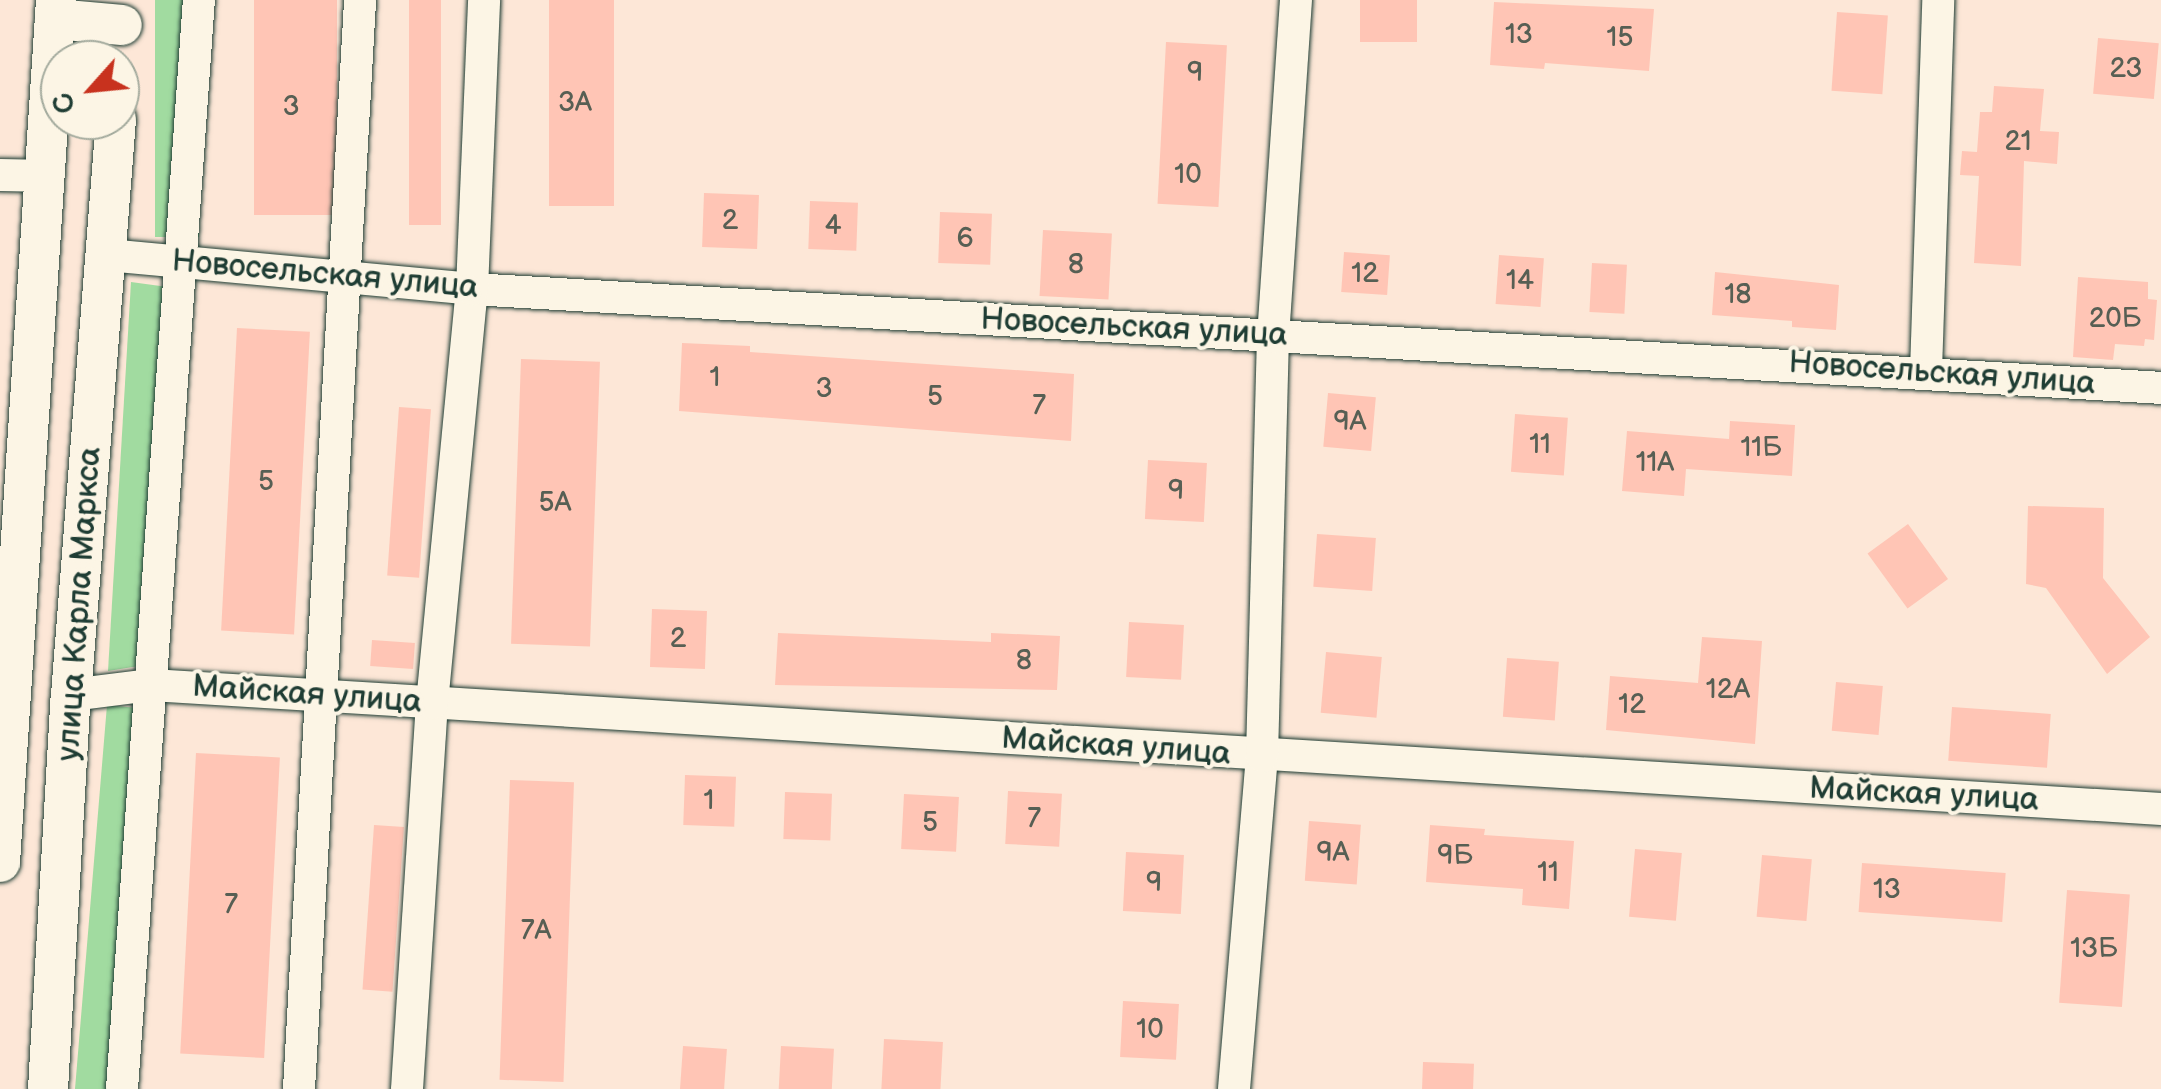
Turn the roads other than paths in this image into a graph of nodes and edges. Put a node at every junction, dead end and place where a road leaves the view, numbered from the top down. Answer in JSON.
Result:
{"nodes":[{"id":1,"x":200,"y":0,"type":"edge"},
{"id":2,"x":360,"y":0,"type":"edge"},
{"id":3,"x":484,"y":0,"type":"edge"},
{"id":4,"x":1296,"y":0,"type":"edge"},
{"id":5,"x":1938,"y":0,"type":"edge"},
{"id":6,"x":55,"y":10,"type":"edge"},
{"id":7,"x":121,"y":28,"type":"edge"},
{"id":8,"x":115,"y":140,"type":"edge"},
{"id":9,"x":0,"y":175,"type":"edge"},
{"id":10,"x":46,"y":176,"type":"junction"},
{"id":11,"x":107,"y":255,"type":"junction"},
{"id":12,"x":182,"y":262,"type":"junction"},
{"id":13,"x":341,"y":276,"type":"junction"},
{"id":14,"x":472,"y":289,"type":"junction"},
{"id":15,"x":1273,"y":337,"type":"junction"},
{"id":16,"x":1926,"y":371,"type":"junction"},
{"id":17,"x":2161,"y":388,"type":"edge"},
{"id":18,"x":151,"y":685,"type":"junction"},
{"id":19,"x":71,"y":695,"type":"junction"},
{"id":20,"x":320,"y":696,"type":"junction"},
{"id":21,"x":432,"y":703,"type":"junction"},
{"id":22,"x":1262,"y":756,"type":"junction"},
{"id":23,"x":2161,"y":809,"type":"edge"},
{"id":24,"x":2,"y":810,"type":"edge"},
{"id":25,"x":0,"y":862,"type":"edge"},
{"id":26,"x":48,"y":1089,"type":"edge"},
{"id":27,"x":122,"y":1089,"type":"edge"},
{"id":28,"x":299,"y":1089,"type":"edge"},
{"id":29,"x":407,"y":1089,"type":"edge"},
{"id":30,"x":1234,"y":1089,"type":"edge"}],
"edges":[{"from":1,"to":12,"type":"street"},
{"from":2,"to":13,"type":"street"},
{"from":3,"to":14,"type":"street"},
{"from":4,"to":15,"type":"street"},
{"from":5,"to":16,"type":"street"},
{"from":6,"to":7,"type":"main road"},
{"from":6,"to":10,"type":"main road","name":"улица Карла Маркса"},
{"from":8,"to":11,"type":"main road","name":"улица Карла Маркса"},
{"from":9,"to":10,"type":"street"},
{"from":10,"to":24,"type":"main road","name":"улица Карла Маркса"},
{"from":11,"to":12,"type":"street","name":"Новосельская улица"},
{"from":11,"to":19,"type":"main road","name":"улица Карла Маркса"},
{"from":12,"to":13,"type":"street","name":"Новосельская улица"},
{"from":12,"to":18,"type":"street"},
{"from":13,"to":14,"type":"street","name":"Новосельская улица"},
{"from":13,"to":20,"type":"street"},
{"from":14,"to":15,"type":"street","name":"Новосельская улица"},
{"from":14,"to":21,"type":"street"},
{"from":15,"to":16,"type":"street","name":"Новосельская улица"},
{"from":15,"to":22,"type":"street"},
{"from":16,"to":17,"type":"street","name":"Новосельская улица"},
{"from":18,"to":19,"type":"street","name":"Майская улица"},
{"from":18,"to":20,"type":"street","name":"Майская улица"},
{"from":18,"to":27,"type":"street"},
{"from":19,"to":26,"type":"main road","name":"улица Карла Маркса"},
{"from":20,"to":21,"type":"street","name":"Майская улица"},
{"from":20,"to":28,"type":"street"},
{"from":21,"to":22,"type":"street","name":"Майская улица"},
{"from":21,"to":29,"type":"street"},
{"from":22,"to":23,"type":"street","name":"Майская улица"},
{"from":22,"to":30,"type":"street"},
{"from":24,"to":25,"type":"main road","name":"улица Карла Маркса"}]}
